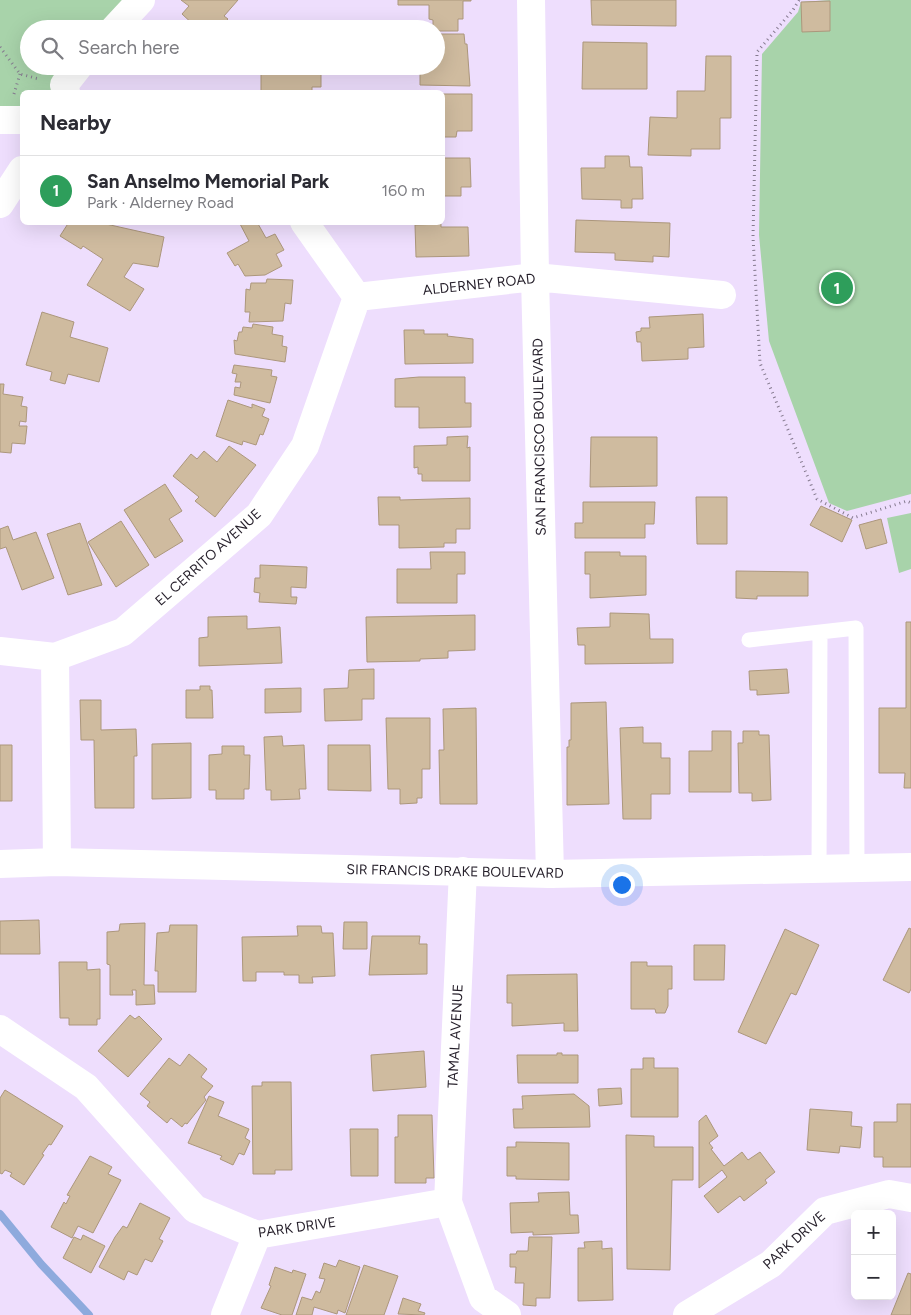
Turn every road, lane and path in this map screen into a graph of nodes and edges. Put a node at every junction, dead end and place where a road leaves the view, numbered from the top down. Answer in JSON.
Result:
{"nodes":[{"id":1,"x":141,"y":0,"type":"edge"},
{"id":2,"x":532,"y":0,"type":"edge"},
{"id":3,"x":799,"y":0,"type":"edge"},
{"id":4,"x":122,"y":20,"type":"edge"},
{"id":5,"x":0,"y":47,"type":"edge"},
{"id":6,"x":20,"y":74,"type":"edge"},
{"id":7,"x":27,"y":75,"type":"edge"},
{"id":8,"x":70,"y":81,"type":"edge"},
{"id":9,"x":0,"y":120,"type":"edge"},
{"id":10,"x":20,"y":120,"type":"edge"},
{"id":11,"x":20,"y":173,"type":"edge"},
{"id":12,"x":0,"y":204,"type":"edge"},
{"id":13,"x":306,"y":225,"type":"edge"},
{"id":14,"x":535,"y":277,"type":"junction"},
{"id":15,"x":722,"y":295,"type":"dead end"},
{"id":16,"x":357,"y":297,"type":"junction"},
{"id":17,"x":911,"y":503,"type":"edge"},
{"id":18,"x":820,"y":632,"type":"junction"},
{"id":19,"x":749,"y":640,"type":"dead end"},
{"id":20,"x":0,"y":651,"type":"edge"},
{"id":21,"x":56,"y":657,"type":"junction"},
{"id":22,"x":56,"y":862,"type":"junction"},
{"id":23,"x":0,"y":864,"type":"edge"},
{"id":24,"x":911,"y":867,"type":"edge"},
{"id":25,"x":857,"y":868,"type":"junction"},
{"id":26,"x":819,"y":869,"type":"junction"},
{"id":27,"x":463,"y":871,"type":"junction"},
{"id":28,"x":550,"y":874,"type":"junction"},
{"id":29,"x":0,"y":1029,"type":"edge"},
{"id":30,"x":911,"y":1198,"type":"edge"},
{"id":31,"x":448,"y":1202,"type":"junction"},
{"id":32,"x":257,"y":1235,"type":"junction"},
{"id":33,"x":225,"y":1315,"type":"edge"},
{"id":34,"x":508,"y":1315,"type":"edge"},
{"id":35,"x":688,"y":1315,"type":"edge"}],
"edges":[{"from":1,"to":4,"type":"street"},
{"from":2,"to":14,"type":"street","name":"SAN FRANCISCO BOULEVARD"},
{"from":3,"to":17,"type":"path"},
{"from":5,"to":6,"type":"path"},
{"from":7,"to":8,"type":"path"},
{"from":9,"to":10,"type":"street"},
{"from":11,"to":12,"type":"street"},
{"from":13,"to":16,"type":"street"},
{"from":14,"to":15,"type":"street","name":"ALDERNEY ROAD"},
{"from":14,"to":16,"type":"street","name":"ALDERNEY ROAD"},
{"from":14,"to":28,"type":"street","name":"SAN FRANCISCO BOULEVARD"},
{"from":16,"to":21,"type":"street","name":"EL CERRITO AVENUE"},
{"from":18,"to":19,"type":"lane"},
{"from":18,"to":25,"type":"lane"},
{"from":18,"to":26,"type":"lane"},
{"from":20,"to":21,"type":"street","name":"EL CERRITO AVENUE"},
{"from":21,"to":22,"type":"street"},
{"from":22,"to":23,"type":"street","name":"SIR FRANCIS DRAKE BOULEVARD"},
{"from":22,"to":27,"type":"street","name":"SIR FRANCIS DRAKE BOULEVARD"},
{"from":24,"to":25,"type":"street","name":"SIR FRANCIS DRAKE BOULEVARD"},
{"from":25,"to":26,"type":"street","name":"SIR FRANCIS DRAKE BOULEVARD"},
{"from":26,"to":28,"type":"street","name":"SIR FRANCIS DRAKE BOULEVARD"},
{"from":27,"to":28,"type":"street","name":"SIR FRANCIS DRAKE BOULEVARD"},
{"from":27,"to":31,"type":"street","name":"TAMAL AVENUE"},
{"from":29,"to":32,"type":"street","name":"PARK DRIVE"},
{"from":30,"to":35,"type":"street","name":"PARK DRIVE"},
{"from":31,"to":32,"type":"street","name":"PARK DRIVE"},
{"from":31,"to":34,"type":"street"},
{"from":32,"to":33,"type":"street"}]}
